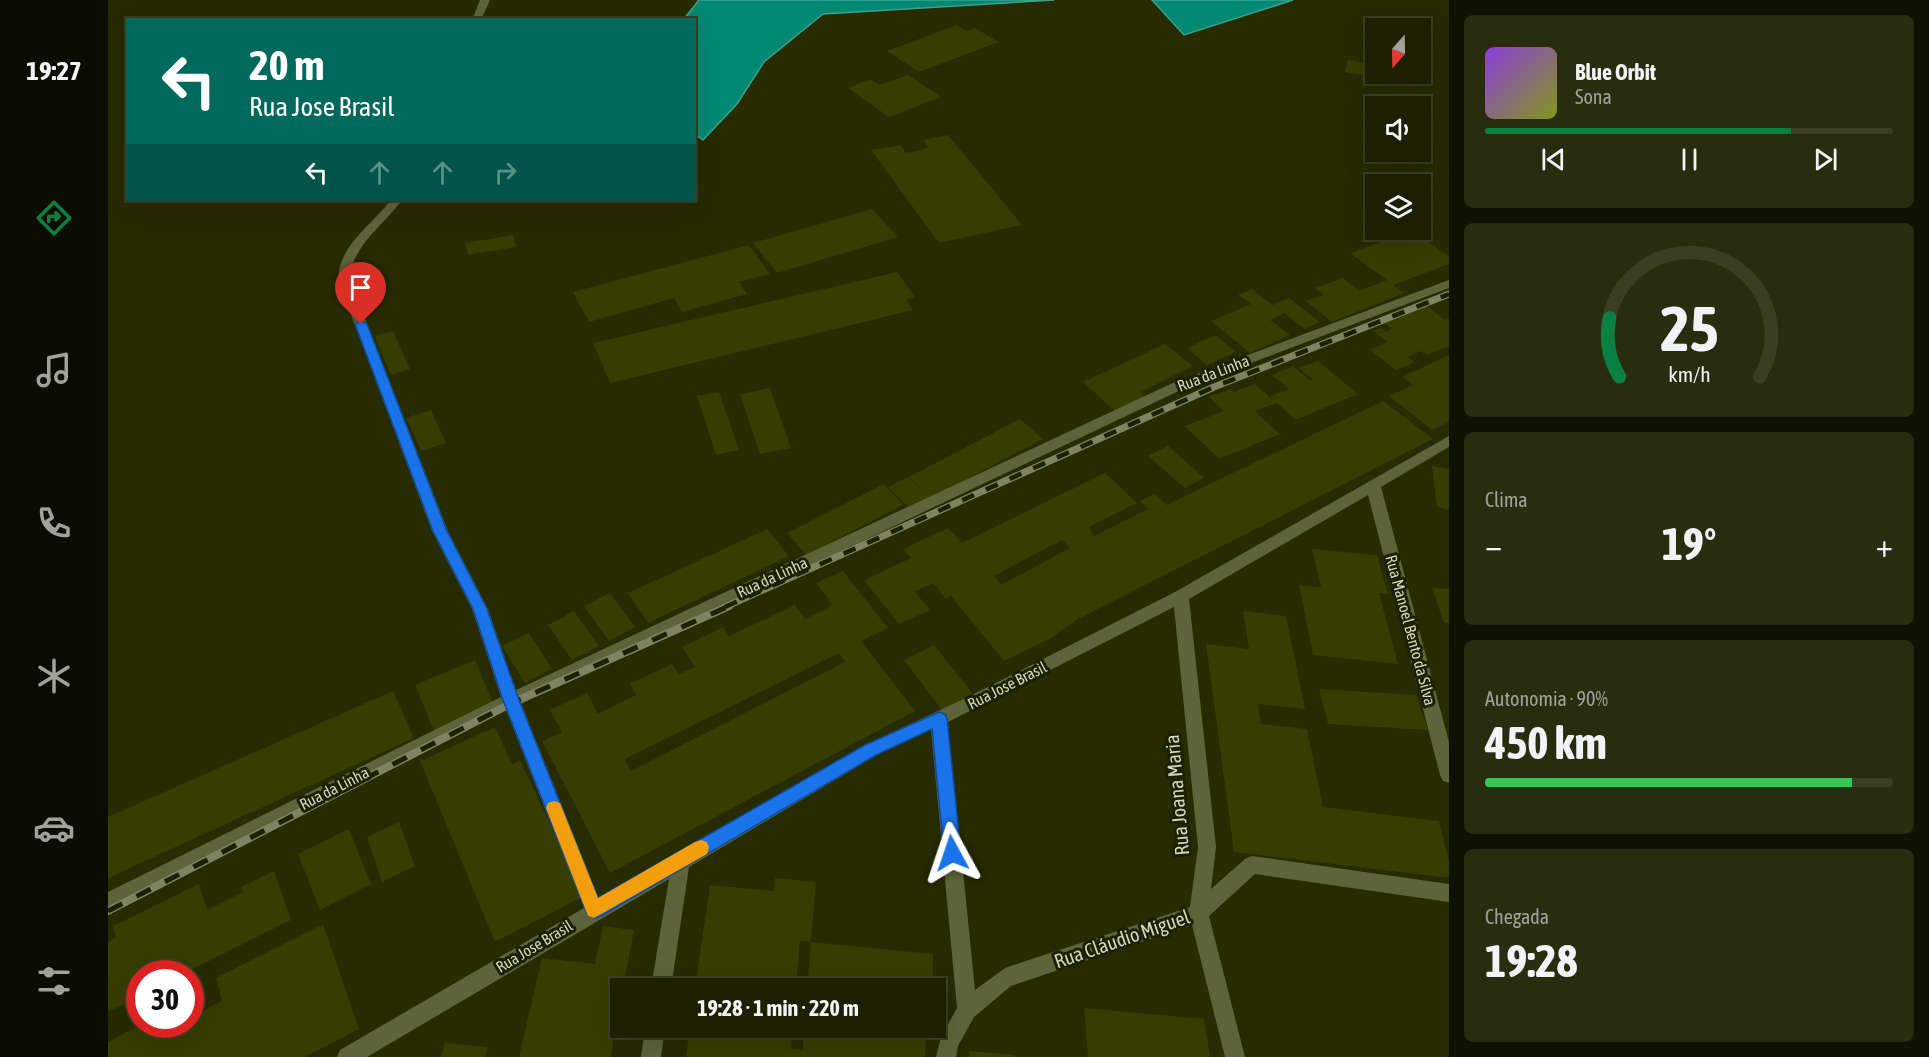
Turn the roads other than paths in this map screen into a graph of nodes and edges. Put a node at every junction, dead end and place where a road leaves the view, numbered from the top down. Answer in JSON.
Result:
{"nodes":[{"id":1,"x":485,"y":0,"type":"edge"},
{"id":2,"x":477,"y":18,"type":"edge"},
{"id":3,"x":395,"y":201,"type":"edge"},
{"id":4,"x":1449,"y":284,"type":"edge"},
{"id":5,"x":1449,"y":441,"type":"edge"},
{"id":6,"x":1373,"y":486,"type":"junction"},
{"id":7,"x":1181,"y":596,"type":"junction"},
{"id":8,"x":511,"y":700,"type":"junction"},
{"id":9,"x":939,"y":719,"type":"junction"},
{"id":10,"x":1449,"y":775,"type":"edge"},
{"id":11,"x":681,"y":859,"type":"junction"},
{"id":12,"x":1449,"y":893,"type":"edge"},
{"id":13,"x":108,"y":902,"type":"edge"},
{"id":14,"x":594,"y":910,"type":"junction"},
{"id":15,"x":1199,"y":913,"type":"junction"},
{"id":16,"x":663,"y":978,"type":"edge"},
{"id":17,"x":968,"y":1010,"type":"junction"},
{"id":18,"x":654,"y":1038,"type":"edge"},
{"id":19,"x":356,"y":1054,"type":"edge"},
{"id":20,"x":651,"y":1057,"type":"edge"},
{"id":21,"x":946,"y":1057,"type":"edge"},
{"id":22,"x":1235,"y":1057,"type":"edge"}],
"edges":[{"from":1,"to":2,"type":"street"},
{"from":3,"to":8,"type":"street"},
{"from":4,"to":8,"type":"street","name":"Rua da Linha"},
{"from":5,"to":6,"type":"street","name":"Rua Jose Brasil"},
{"from":6,"to":7,"type":"street","name":"Rua Jose Brasil"},
{"from":6,"to":10,"type":"street","name":"Rua Manoel Bento da Silva"},
{"from":7,"to":9,"type":"street","name":"Rua Jose Brasil"},
{"from":7,"to":15,"type":"street","name":"Rua Joana Maria"},
{"from":8,"to":13,"type":"street","name":"Rua da Linha"},
{"from":8,"to":14,"type":"street"},
{"from":9,"to":11,"type":"street","name":"Rua Jose Brasil"},
{"from":9,"to":17,"type":"street"},
{"from":11,"to":14,"type":"street","name":"Rua Jose Brasil"},
{"from":11,"to":16,"type":"street"},
{"from":12,"to":15,"type":"street","name":"Rua Cláudio Miguel"},
{"from":14,"to":19,"type":"street","name":"Rua Jose Brasil"},
{"from":15,"to":17,"type":"street","name":"Rua Cláudio Miguel"},
{"from":15,"to":22,"type":"street","name":"Rua Joana Maria"},
{"from":17,"to":21,"type":"street","name":"Rua Cláudio Miguel"},
{"from":18,"to":20,"type":"street"}]}
